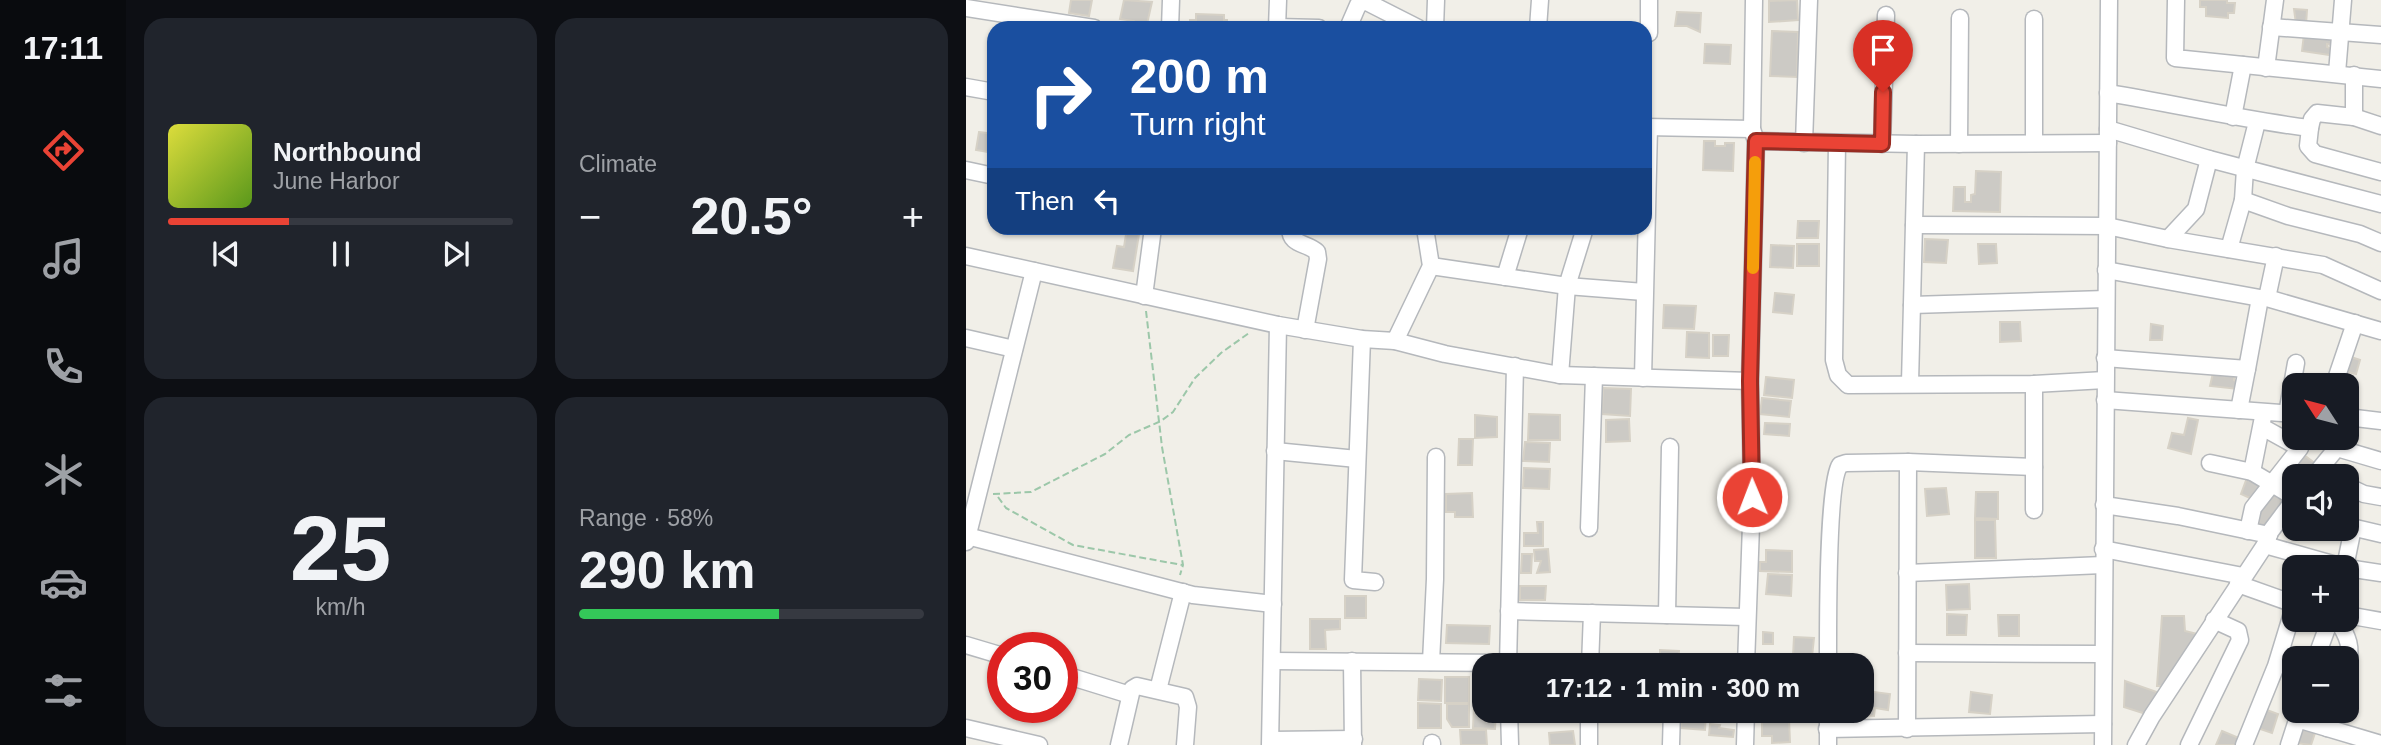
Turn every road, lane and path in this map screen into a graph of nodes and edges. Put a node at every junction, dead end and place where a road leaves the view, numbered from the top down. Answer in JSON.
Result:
{"nodes":[{"id":1,"x":1171,"y":0,"type":"edge"},
{"id":2,"x":1278,"y":0,"type":"edge"},
{"id":3,"x":1436,"y":0,"type":"edge"},
{"id":4,"x":1539,"y":0,"type":"edge"},
{"id":5,"x":1649,"y":0,"type":"edge"},
{"id":6,"x":1754,"y":0,"type":"edge"},
{"id":7,"x":1808,"y":0,"type":"edge"},
{"id":8,"x":2109,"y":0,"type":"edge"},
{"id":9,"x":2176,"y":0,"type":"edge"},
{"id":10,"x":2275,"y":0,"type":"edge"},
{"id":11,"x":2343,"y":0,"type":"edge"},
{"id":12,"x":966,"y":8,"type":"edge"},
{"id":13,"x":1885,"y":15,"type":"dead end"},
{"id":14,"x":1960,"y":18,"type":"dead end"},
{"id":15,"x":2034,"y":19,"type":"dead end"},
{"id":16,"x":1049,"y":21,"type":"edge"},
{"id":17,"x":1170,"y":21,"type":"edge"},
{"id":18,"x":1277,"y":21,"type":"edge"},
{"id":19,"x":1351,"y":21,"type":"edge"},
{"id":20,"x":1404,"y":21,"type":"edge"},
{"id":21,"x":1435,"y":21,"type":"edge"},
{"id":22,"x":1538,"y":21,"type":"edge"},
{"id":23,"x":1649,"y":21,"type":"edge"},
{"id":24,"x":2271,"y":27,"type":"junction"},
{"id":25,"x":2340,"y":33,"type":"junction"},
{"id":26,"x":2381,"y":35,"type":"edge"},
{"id":27,"x":2243,"y":65,"type":"junction"},
{"id":28,"x":2266,"y":68,"type":"junction"},
{"id":29,"x":2337,"y":73,"type":"junction"},
{"id":30,"x":2354,"y":75,"type":"junction"},
{"id":31,"x":2381,"y":79,"type":"edge"},
{"id":32,"x":966,"y":87,"type":"edge"},
{"id":33,"x":987,"y":91,"type":"edge"},
{"id":34,"x":2108,"y":93,"type":"junction"},
{"id":35,"x":2233,"y":117,"type":"junction"},
{"id":36,"x":2354,"y":117,"type":"junction"},
{"id":37,"x":2257,"y":122,"type":"junction"},
{"id":38,"x":2381,"y":126,"type":"edge"},
{"id":39,"x":1652,"y":127,"type":"edge"},
{"id":40,"x":2310,"y":128,"type":"junction"},
{"id":41,"x":1754,"y":135,"type":"junction"},
{"id":42,"x":2108,"y":136,"type":"junction"},
{"id":43,"x":1804,"y":143,"type":"junction"},
{"id":44,"x":1837,"y":143,"type":"junction"},
{"id":45,"x":2034,"y":143,"type":"junction"},
{"id":46,"x":1882,"y":144,"type":"junction"},
{"id":47,"x":1916,"y":144,"type":"junction"},
{"id":48,"x":1959,"y":144,"type":"junction"},
{"id":49,"x":2209,"y":159,"type":"junction"},
{"id":50,"x":2245,"y":169,"type":"junction"},
{"id":51,"x":966,"y":170,"type":"edge"},
{"id":52,"x":2381,"y":172,"type":"edge"},
{"id":53,"x":987,"y":174,"type":"edge"},
{"id":54,"x":2243,"y":200,"type":"junction"},
{"id":55,"x":2381,"y":204,"type":"edge"},
{"id":56,"x":1914,"y":225,"type":"junction"},
{"id":57,"x":2107,"y":226,"type":"junction"},
{"id":58,"x":1152,"y":235,"type":"edge"},
{"id":59,"x":1290,"y":235,"type":"edge"},
{"id":60,"x":1426,"y":235,"type":"edge"},
{"id":61,"x":1518,"y":235,"type":"edge"},
{"id":62,"x":1583,"y":235,"type":"edge"},
{"id":63,"x":1645,"y":235,"type":"edge"},
{"id":64,"x":2168,"y":239,"type":"junction"},
{"id":65,"x":2381,"y":243,"type":"edge"},
{"id":66,"x":2229,"y":249,"type":"junction"},
{"id":67,"x":966,"y":256,"type":"edge"},
{"id":68,"x":2276,"y":256,"type":"junction"},
{"id":69,"x":1431,"y":266,"type":"junction"},
{"id":70,"x":2106,"y":270,"type":"junction"},
{"id":71,"x":1034,"y":271,"type":"junction"},
{"id":72,"x":1505,"y":277,"type":"junction"},
{"id":73,"x":1567,"y":286,"type":"junction"},
{"id":74,"x":2381,"y":291,"type":"edge"},
{"id":75,"x":1644,"y":292,"type":"junction"},
{"id":76,"x":1144,"y":296,"type":"junction"},
{"id":77,"x":2263,"y":298,"type":"junction"},
{"id":78,"x":2106,"y":299,"type":"junction"},
{"id":79,"x":1912,"y":305,"type":"junction"},
{"id":80,"x":1271,"y":323,"type":"junction"},
{"id":81,"x":2355,"y":323,"type":"junction"},
{"id":82,"x":1305,"y":330,"type":"junction"},
{"id":83,"x":2381,"y":331,"type":"edge"},
{"id":84,"x":966,"y":338,"type":"edge"},
{"id":85,"x":1362,"y":339,"type":"junction"},
{"id":86,"x":1395,"y":341,"type":"junction"},
{"id":87,"x":1014,"y":349,"type":"junction"},
{"id":88,"x":2105,"y":358,"type":"junction"},
{"id":89,"x":2296,"y":363,"type":"dead end"},
{"id":90,"x":1515,"y":366,"type":"junction"},
{"id":91,"x":2247,"y":369,"type":"junction"},
{"id":92,"x":2295,"y":373,"type":"edge"},
{"id":93,"x":2338,"y":373,"type":"edge"},
{"id":94,"x":1560,"y":375,"type":"junction"},
{"id":95,"x":1594,"y":376,"type":"junction"},
{"id":96,"x":1643,"y":378,"type":"junction"},
{"id":97,"x":2105,"y":380,"type":"junction"},
{"id":98,"x":1750,"y":381,"type":"junction"},
{"id":99,"x":1910,"y":383,"type":"junction"},
{"id":100,"x":2035,"y":384,"type":"junction"},
{"id":101,"x":2105,"y":400,"type":"junction"},
{"id":102,"x":2239,"y":411,"type":"junction"},
{"id":103,"x":2282,"y":416,"type":"edge"},
{"id":104,"x":2263,"y":419,"type":"junction"},
{"id":105,"x":1161,"y":421,"type":"junction"},
{"id":106,"x":2282,"y":434,"type":"edge"},
{"id":107,"x":1670,"y":447,"type":"dead end"},
{"id":108,"x":2359,"y":449,"type":"edge"},
{"id":109,"x":2298,"y":450,"type":"edge"},
{"id":110,"x":2302,"y":450,"type":"edge"},
{"id":111,"x":1275,"y":451,"type":"junction"},
{"id":112,"x":1436,"y":457,"type":"dead end"},
{"id":113,"x":1357,"y":459,"type":"junction"},
{"id":114,"x":1908,"y":461,"type":"junction"},
{"id":115,"x":2381,"y":461,"type":"edge"},
{"id":116,"x":2210,"y":463,"type":"dead end"},
{"id":117,"x":2313,"y":464,"type":"edge"},
{"id":118,"x":2034,"y":467,"type":"junction"},
{"id":119,"x":2252,"y":472,"type":"junction"},
{"id":120,"x":2273,"y":483,"type":"junction"},
{"id":121,"x":978,"y":492,"type":"junction"},
{"id":122,"x":2282,"y":492,"type":"edge"},
{"id":123,"x":2359,"y":492,"type":"edge"},
{"id":124,"x":997,"y":495,"type":"junction"},
{"id":125,"x":2381,"y":497,"type":"edge"},
{"id":126,"x":2104,"y":505,"type":"junction"},
{"id":127,"x":970,"y":509,"type":"edge"},
{"id":128,"x":2034,"y":510,"type":"dead end"},
{"id":129,"x":2282,"y":518,"type":"edge"},
{"id":130,"x":1589,"y":528,"type":"dead end"},
{"id":131,"x":2359,"y":529,"type":"edge"},
{"id":132,"x":2248,"y":531,"type":"junction"},
{"id":133,"x":2381,"y":534,"type":"edge"},
{"id":134,"x":967,"y":539,"type":"edge"},
{"id":135,"x":2267,"y":540,"type":"junction"},
{"id":136,"x":2310,"y":555,"type":"edge"},
{"id":137,"x":2104,"y":557,"type":"junction"},
{"id":138,"x":1183,"y":565,"type":"junction"},
{"id":139,"x":2359,"y":569,"type":"edge"},
{"id":140,"x":1908,"y":573,"type":"junction"},
{"id":141,"x":2381,"y":573,"type":"edge"},
{"id":142,"x":2241,"y":580,"type":"junction"},
{"id":143,"x":1375,"y":582,"type":"dead end"},
{"id":144,"x":1180,"y":591,"type":"junction"},
{"id":145,"x":2282,"y":599,"type":"edge"},
{"id":146,"x":1273,"y":604,"type":"junction"},
{"id":147,"x":1509,"y":611,"type":"junction"},
{"id":148,"x":1592,"y":613,"type":"junction"},
{"id":149,"x":1667,"y":615,"type":"junction"},
{"id":150,"x":1746,"y":617,"type":"junction"},
{"id":151,"x":2359,"y":617,"type":"edge"},
{"id":152,"x":2214,"y":620,"type":"junction"},
{"id":153,"x":2381,"y":621,"type":"edge"},
{"id":154,"x":2286,"y":632,"type":"edge"},
{"id":155,"x":966,"y":645,"type":"edge"},
{"id":156,"x":987,"y":651,"type":"edge"},
{"id":157,"x":1508,"y":653,"type":"edge"},
{"id":158,"x":1591,"y":653,"type":"edge"},
{"id":159,"x":1746,"y":653,"type":"edge"},
{"id":160,"x":1828,"y":653,"type":"edge"},
{"id":161,"x":1907,"y":653,"type":"junction"},
{"id":162,"x":2103,"y":654,"type":"junction"},
{"id":163,"x":1272,"y":661,"type":"junction"},
{"id":164,"x":1352,"y":661,"type":"junction"},
{"id":165,"x":1431,"y":662,"type":"junction"},
{"id":166,"x":1472,"y":663,"type":"edge"},
{"id":167,"x":1078,"y":679,"type":"edge"},
{"id":168,"x":1158,"y":690,"type":"junction"},
{"id":169,"x":1130,"y":695,"type":"junction"},
{"id":170,"x":1509,"y":723,"type":"edge"},
{"id":171,"x":1589,"y":723,"type":"edge"},
{"id":172,"x":1672,"y":723,"type":"edge"},
{"id":173,"x":1745,"y":723,"type":"edge"},
{"id":174,"x":2296,"y":723,"type":"edge"},
{"id":175,"x":2316,"y":723,"type":"edge"},
{"id":176,"x":2329,"y":723,"type":"edge"},
{"id":177,"x":2103,"y":724,"type":"junction"},
{"id":178,"x":966,"y":728,"type":"edge"},
{"id":179,"x":2327,"y":728,"type":"junction"},
{"id":180,"x":1907,"y":729,"type":"junction"},
{"id":181,"x":1828,"y":737,"type":"edge"},
{"id":182,"x":994,"y":740,"type":"edge"},
{"id":183,"x":1354,"y":742,"type":"edge"},
{"id":184,"x":1270,"y":743,"type":"edge"},
{"id":185,"x":2376,"y":744,"type":"edge"},
{"id":186,"x":1039,"y":745,"type":"edge"},
{"id":187,"x":1119,"y":745,"type":"edge"},
{"id":188,"x":1185,"y":745,"type":"edge"},
{"id":189,"x":1510,"y":745,"type":"edge"},
{"id":190,"x":1589,"y":745,"type":"edge"},
{"id":191,"x":1671,"y":745,"type":"edge"},
{"id":192,"x":1745,"y":745,"type":"edge"},
{"id":193,"x":2103,"y":745,"type":"edge"},
{"id":194,"x":2136,"y":745,"type":"edge"},
{"id":195,"x":2189,"y":745,"type":"edge"},
{"id":196,"x":2244,"y":745,"type":"edge"},
{"id":197,"x":2289,"y":745,"type":"edge"}],
"edges":[{"from":1,"to":17,"type":"street"},
{"from":2,"to":18,"type":"street"},
{"from":3,"to":21,"type":"street"},
{"from":4,"to":22,"type":"street"},
{"from":5,"to":23,"type":"street"},
{"from":6,"to":41,"type":"street"},
{"from":7,"to":43,"type":"street"},
{"from":8,"to":34,"type":"street"},
{"from":9,"to":27,"type":"street"},
{"from":10,"to":24,"type":"street"},
{"from":11,"to":25,"type":"street"},
{"from":12,"to":16,"type":"street"},
{"from":13,"to":46,"type":"street"},
{"from":14,"to":48,"type":"street"},
{"from":15,"to":45,"type":"street"},
{"from":19,"to":20,"type":"street"},
{"from":24,"to":25,"type":"street"},
{"from":24,"to":28,"type":"street"},
{"from":25,"to":26,"type":"street"},
{"from":25,"to":29,"type":"street"},
{"from":27,"to":28,"type":"street"},
{"from":27,"to":35,"type":"street"},
{"from":28,"to":29,"type":"street"},
{"from":29,"to":30,"type":"street"},
{"from":30,"to":31,"type":"street"},
{"from":30,"to":36,"type":"street"},
{"from":32,"to":33,"type":"street"},
{"from":34,"to":35,"type":"street"},
{"from":34,"to":42,"type":"street"},
{"from":35,"to":37,"type":"street"},
{"from":36,"to":38,"type":"street"},
{"from":36,"to":40,"type":"street"},
{"from":37,"to":40,"type":"street"},
{"from":37,"to":50,"type":"street"},
{"from":39,"to":41,"type":"street"},
{"from":40,"to":52,"type":"street"},
{"from":41,"to":43,"type":"street"},
{"from":41,"to":98,"type":"street"},
{"from":42,"to":45,"type":"street"},
{"from":42,"to":49,"type":"street"},
{"from":42,"to":57,"type":"street"},
{"from":43,"to":44,"type":"street"},
{"from":44,"to":46,"type":"street"},
{"from":44,"to":99,"type":"street"},
{"from":45,"to":48,"type":"street"},
{"from":46,"to":47,"type":"street"},
{"from":47,"to":48,"type":"street"},
{"from":47,"to":56,"type":"street"},
{"from":49,"to":50,"type":"street"},
{"from":49,"to":64,"type":"street"},
{"from":50,"to":54,"type":"street"},
{"from":50,"to":55,"type":"street"},
{"from":51,"to":53,"type":"street"},
{"from":54,"to":65,"type":"street"},
{"from":54,"to":66,"type":"street"},
{"from":56,"to":57,"type":"street"},
{"from":56,"to":79,"type":"street"},
{"from":57,"to":64,"type":"street"},
{"from":57,"to":70,"type":"street"},
{"from":58,"to":76,"type":"street"},
{"from":59,"to":82,"type":"street"},
{"from":60,"to":69,"type":"street"},
{"from":61,"to":72,"type":"street"},
{"from":62,"to":73,"type":"street"},
{"from":63,"to":75,"type":"street"},
{"from":64,"to":66,"type":"street"},
{"from":66,"to":68,"type":"street"},
{"from":67,"to":71,"type":"street"},
{"from":68,"to":74,"type":"street"},
{"from":68,"to":77,"type":"street"},
{"from":69,"to":72,"type":"street"},
{"from":69,"to":86,"type":"street"},
{"from":70,"to":77,"type":"street"},
{"from":70,"to":78,"type":"street"},
{"from":71,"to":76,"type":"street"},
{"from":71,"to":87,"type":"street"},
{"from":72,"to":73,"type":"street"},
{"from":73,"to":75,"type":"street"},
{"from":73,"to":94,"type":"street"},
{"from":75,"to":96,"type":"street"},
{"from":76,"to":80,"type":"street"},
{"from":76,"to":105,"type":"path"},
{"from":77,"to":81,"type":"street"},
{"from":77,"to":91,"type":"street"},
{"from":78,"to":79,"type":"street"},
{"from":78,"to":88,"type":"street"},
{"from":79,"to":99,"type":"street"},
{"from":80,"to":82,"type":"street"},
{"from":80,"to":105,"type":"path"},
{"from":80,"to":111,"type":"street"},
{"from":81,"to":83,"type":"street"},
{"from":81,"to":93,"type":"street"},
{"from":82,"to":85,"type":"street"},
{"from":84,"to":87,"type":"street"},
{"from":85,"to":86,"type":"street"},
{"from":85,"to":113,"type":"street"},
{"from":86,"to":90,"type":"street"},
{"from":87,"to":121,"type":"street"},
{"from":88,"to":91,"type":"street"},
{"from":88,"to":97,"type":"street"},
{"from":89,"to":92,"type":"street"},
{"from":90,"to":94,"type":"street"},
{"from":90,"to":147,"type":"street"},
{"from":91,"to":102,"type":"street"},
{"from":94,"to":95,"type":"street"},
{"from":95,"to":96,"type":"street"},
{"from":95,"to":130,"type":"street"},
{"from":96,"to":98,"type":"street"},
{"from":97,"to":100,"type":"street"},
{"from":97,"to":101,"type":"street"},
{"from":98,"to":150,"type":"street"},
{"from":99,"to":100,"type":"street"},
{"from":100,"to":118,"type":"street"},
{"from":101,"to":102,"type":"street"},
{"from":101,"to":126,"type":"street"},
{"from":102,"to":104,"type":"street"},
{"from":103,"to":104,"type":"street"},
{"from":104,"to":106,"type":"street"},
{"from":104,"to":119,"type":"street"},
{"from":105,"to":124,"type":"path"},
{"from":105,"to":138,"type":"path"},
{"from":107,"to":149,"type":"street"},
{"from":108,"to":115,"type":"street"},
{"from":109,"to":120,"type":"street"},
{"from":110,"to":117,"type":"street"},
{"from":111,"to":113,"type":"street"},
{"from":111,"to":146,"type":"street"},
{"from":112,"to":165,"type":"street"},
{"from":113,"to":143,"type":"street"},
{"from":114,"to":118,"type":"street"},
{"from":114,"to":140,"type":"street"},
{"from":114,"to":160,"type":"street"},
{"from":116,"to":119,"type":"street"},
{"from":118,"to":128,"type":"street"},
{"from":119,"to":120,"type":"street"},
{"from":120,"to":122,"type":"street"},
{"from":120,"to":132,"type":"street"},
{"from":121,"to":124,"type":"path"},
{"from":121,"to":127,"type":"street"},
{"from":123,"to":125,"type":"street"},
{"from":124,"to":138,"type":"path"},
{"from":126,"to":132,"type":"street"},
{"from":126,"to":137,"type":"street"},
{"from":127,"to":134,"type":"street"},
{"from":129,"to":135,"type":"street"},
{"from":131,"to":133,"type":"street"},
{"from":132,"to":135,"type":"street"},
{"from":134,"to":144,"type":"street"},
{"from":135,"to":136,"type":"street"},
{"from":135,"to":142,"type":"street"},
{"from":137,"to":140,"type":"street"},
{"from":137,"to":142,"type":"street"},
{"from":137,"to":162,"type":"street"},
{"from":138,"to":144,"type":"path"},
{"from":139,"to":141,"type":"street"},
{"from":140,"to":161,"type":"street"},
{"from":142,"to":145,"type":"street"},
{"from":142,"to":152,"type":"street"},
{"from":144,"to":146,"type":"street"},
{"from":144,"to":168,"type":"street"},
{"from":146,"to":163,"type":"street"},
{"from":147,"to":148,"type":"street"},
{"from":147,"to":157,"type":"street"},
{"from":148,"to":149,"type":"street"},
{"from":148,"to":158,"type":"street"},
{"from":149,"to":150,"type":"street"},
{"from":150,"to":159,"type":"street"},
{"from":151,"to":153,"type":"street"},
{"from":152,"to":194,"type":"street"},
{"from":152,"to":195,"type":"street"},
{"from":154,"to":196,"type":"street"},
{"from":155,"to":156,"type":"street"},
{"from":161,"to":162,"type":"street"},
{"from":161,"to":180,"type":"street"},
{"from":162,"to":177,"type":"street"},
{"from":163,"to":164,"type":"street"},
{"from":163,"to":184,"type":"street"},
{"from":164,"to":165,"type":"street"},
{"from":164,"to":183,"type":"street"},
{"from":165,"to":166,"type":"street"},
{"from":167,"to":169,"type":"street"},
{"from":168,"to":169,"type":"street"},
{"from":168,"to":188,"type":"street"},
{"from":169,"to":187,"type":"street"},
{"from":170,"to":189,"type":"street"},
{"from":171,"to":190,"type":"street"},
{"from":172,"to":191,"type":"street"},
{"from":173,"to":192,"type":"street"},
{"from":174,"to":197,"type":"street"},
{"from":175,"to":179,"type":"street"},
{"from":176,"to":179,"type":"street"},
{"from":177,"to":180,"type":"street"},
{"from":177,"to":193,"type":"street"},
{"from":178,"to":182,"type":"street"},
{"from":179,"to":185,"type":"street"},
{"from":180,"to":181,"type":"street"},
{"from":182,"to":186,"type":"street"},
{"from":183,"to":184,"type":"street"}]}
